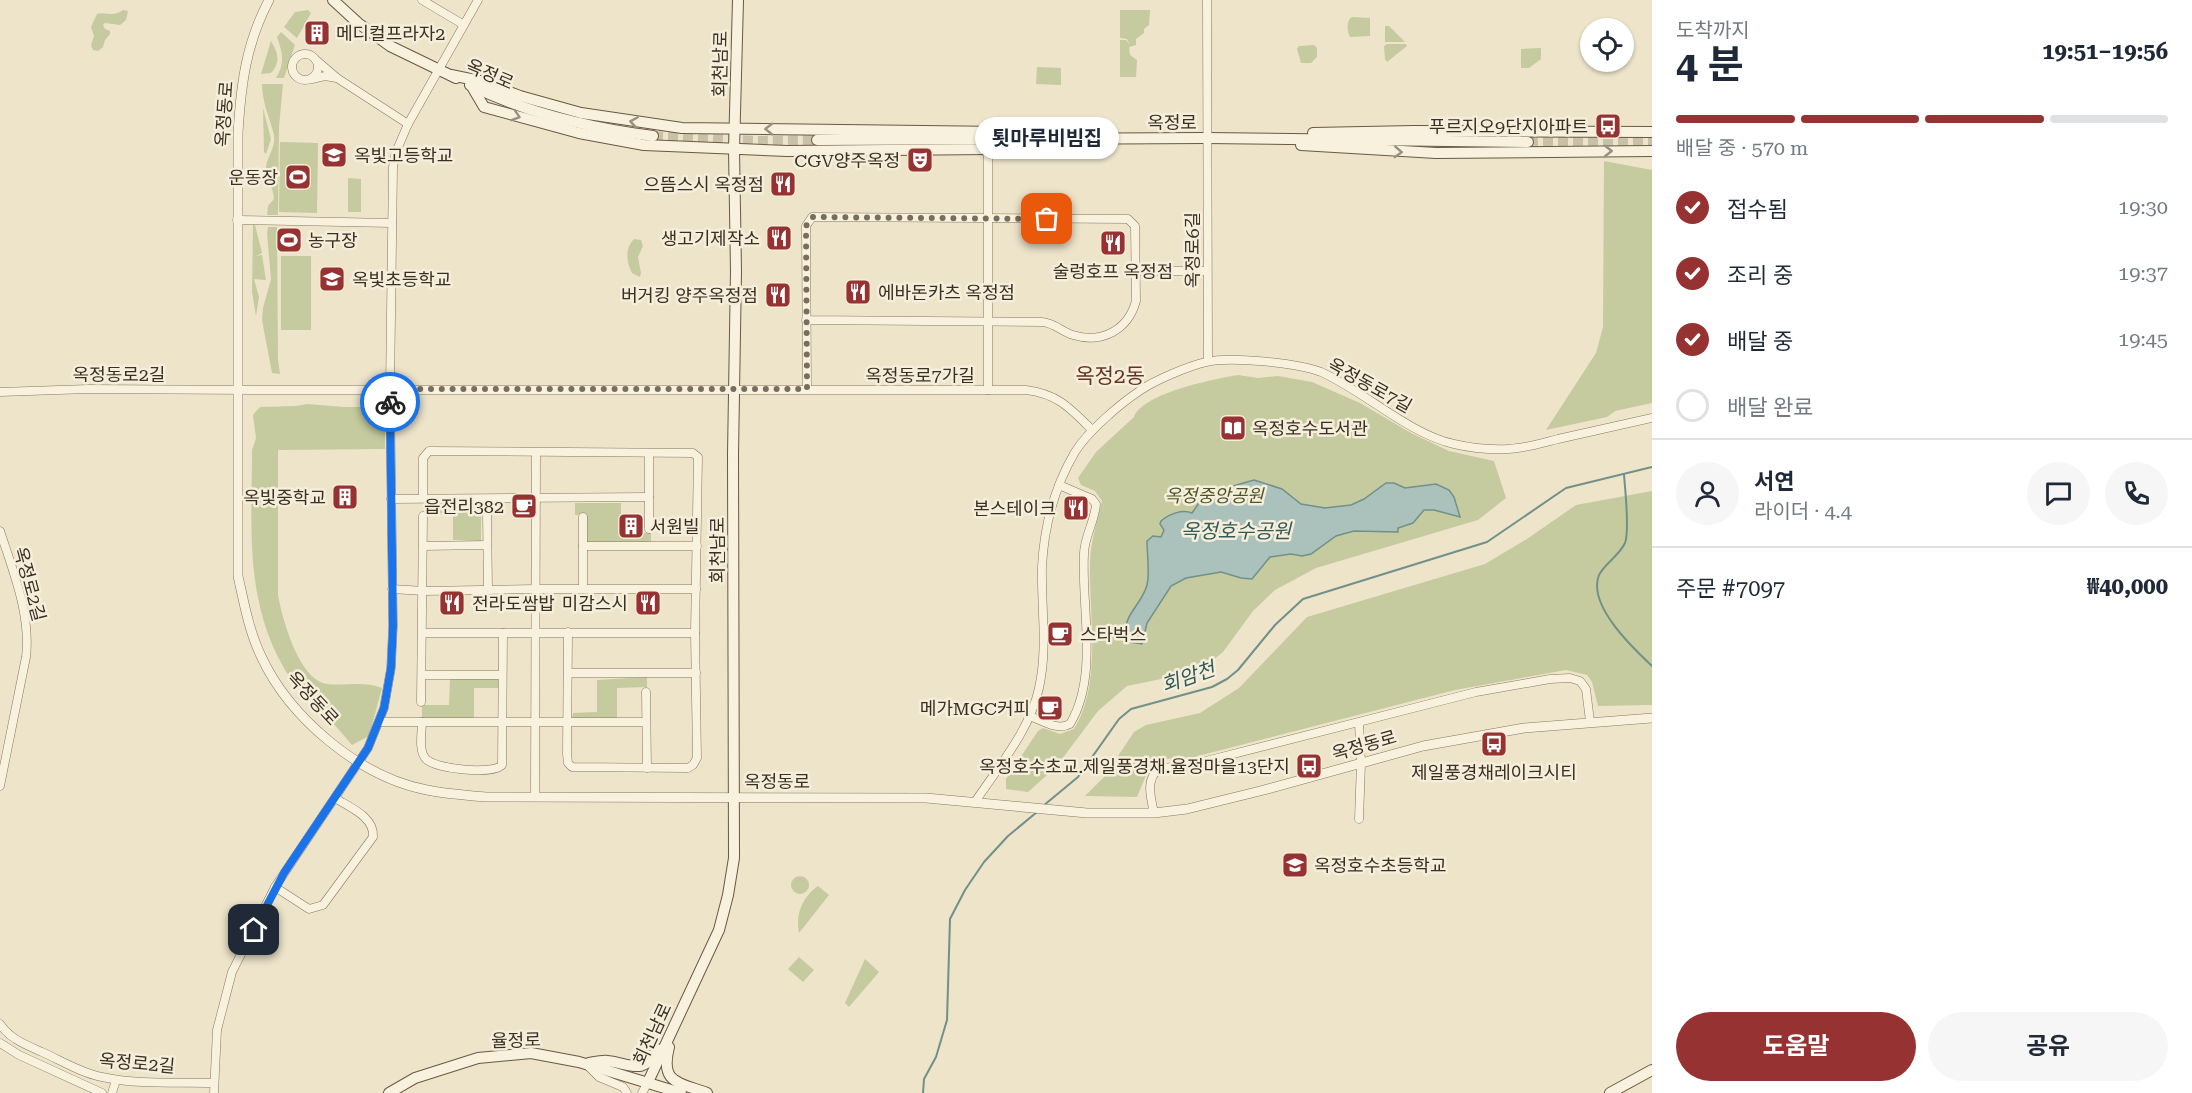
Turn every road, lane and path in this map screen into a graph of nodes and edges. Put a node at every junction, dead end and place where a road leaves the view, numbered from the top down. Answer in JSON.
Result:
{"nodes":[{"id":1,"x":269,"y":0,"type":"edge"},
{"id":2,"x":333,"y":0,"type":"edge"},
{"id":3,"x":422,"y":0,"type":"edge"},
{"id":4,"x":478,"y":0,"type":"edge"},
{"id":5,"x":738,"y":0,"type":"edge"},
{"id":6,"x":1207,"y":0,"type":"edge"},
{"id":7,"x":464,"y":25,"type":"junction"},
{"id":8,"x":315,"y":59,"type":"junction"},
{"id":9,"x":439,"y":71,"type":"junction"},
{"id":10,"x":451,"y":75,"type":"junction"},
{"id":11,"x":337,"y":78,"type":"junction"},
{"id":12,"x":308,"y":80,"type":"junction"},
{"id":13,"x":471,"y":85,"type":"junction"},
{"id":14,"x":408,"y":124,"type":"junction"},
{"id":15,"x":669,"y":127,"type":"junction"},
{"id":16,"x":735,"y":129,"type":"junction"},
{"id":17,"x":802,"y":130,"type":"junction"},
{"id":18,"x":1557,"y":132,"type":"junction"},
{"id":19,"x":1652,"y":132,"type":"edge"},
{"id":20,"x":653,"y":135,"type":"tunnel mouth"},
{"id":21,"x":1206,"y":138,"type":"junction"},
{"id":22,"x":1037,"y":139,"type":"junction"},
{"id":23,"x":817,"y":140,"type":"tunnel mouth"},
{"id":24,"x":1278,"y":140,"type":"junction"},
{"id":25,"x":1528,"y":142,"type":"tunnel mouth"},
{"id":26,"x":668,"y":147,"type":"junction"},
{"id":27,"x":988,"y":149,"type":"junction"},
{"id":28,"x":734,"y":150,"type":"junction"},
{"id":29,"x":807,"y":151,"type":"junction"},
{"id":30,"x":1652,"y":151,"type":"edge"},
{"id":31,"x":1558,"y":152,"type":"junction"},
{"id":32,"x":988,"y":219,"type":"junction"},
{"id":33,"x":237,"y":220,"type":"junction"},
{"id":34,"x":392,"y":223,"type":"junction"},
{"id":35,"x":1136,"y":271,"type":"junction"},
{"id":36,"x":1207,"y":271,"type":"junction"},
{"id":37,"x":806,"y":320,"type":"junction"},
{"id":38,"x":988,"y":322,"type":"junction"},
{"id":39,"x":1208,"y":361,"type":"junction"},
{"id":40,"x":390,"y":389,"type":"junction"},
{"id":41,"x":734,"y":389,"type":"junction"},
{"id":42,"x":807,"y":389,"type":"junction"},
{"id":43,"x":238,"y":390,"type":"junction"},
{"id":44,"x":988,"y":390,"type":"junction"},
{"id":45,"x":0,"y":392,"type":"edge"},
{"id":46,"x":1652,"y":418,"type":"edge"},
{"id":47,"x":1092,"y":430,"type":"junction"},
{"id":48,"x":536,"y":453,"type":"junction"},
{"id":49,"x":649,"y":453,"type":"junction"},
{"id":50,"x":1059,"y":484,"type":"junction"},
{"id":51,"x":423,"y":497,"type":"junction"},
{"id":52,"x":536,"y":497,"type":"junction"},
{"id":53,"x":649,"y":497,"type":"junction"},
{"id":54,"x":391,"y":499,"type":"junction"},
{"id":55,"x":487,"y":514,"type":"dead end"},
{"id":56,"x":423,"y":516,"type":"dead end"},
{"id":57,"x":583,"y":517,"type":"dead end"},
{"id":58,"x":649,"y":529,"type":"dead end"},
{"id":59,"x":0,"y":531,"type":"edge"},
{"id":60,"x":487,"y":545,"type":"junction"},
{"id":61,"x":423,"y":546,"type":"junction"},
{"id":62,"x":583,"y":546,"type":"junction"},
{"id":63,"x":697,"y":546,"type":"junction"},
{"id":64,"x":535,"y":588,"type":"junction"},
{"id":65,"x":583,"y":588,"type":"junction"},
{"id":66,"x":696,"y":588,"type":"junction"},
{"id":67,"x":392,"y":589,"type":"junction"},
{"id":68,"x":488,"y":590,"type":"junction"},
{"id":69,"x":424,"y":591,"type":"junction"},
{"id":70,"x":535,"y":632,"type":"junction"},
{"id":71,"x":568,"y":632,"type":"junction"},
{"id":72,"x":423,"y":633,"type":"junction"},
{"id":73,"x":502,"y":633,"type":"junction"},
{"id":74,"x":695,"y":633,"type":"junction"},
{"id":75,"x":568,"y":673,"type":"junction"},
{"id":76,"x":696,"y":673,"type":"junction"},
{"id":77,"x":422,"y":675,"type":"junction"},
{"id":78,"x":502,"y":675,"type":"junction"},
{"id":79,"x":646,"y":692,"type":"dead end"},
{"id":80,"x":421,"y":702,"type":"dead end"},
{"id":81,"x":1030,"y":716,"type":"junction"},
{"id":82,"x":1652,"y":718,"type":"edge"},
{"id":83,"x":1590,"y":721,"type":"junction"},
{"id":84,"x":380,"y":722,"type":"junction"},
{"id":85,"x":422,"y":722,"type":"junction"},
{"id":86,"x":646,"y":722,"type":"junction"},
{"id":87,"x":502,"y":723,"type":"junction"},
{"id":88,"x":535,"y":723,"type":"junction"},
{"id":89,"x":568,"y":723,"type":"junction"},
{"id":90,"x":1359,"y":723,"type":"junction"},
{"id":91,"x":359,"y":763,"type":"junction"},
{"id":92,"x":1361,"y":763,"type":"junction"},
{"id":93,"x":647,"y":768,"type":"junction"},
{"id":94,"x":0,"y":786,"type":"edge"},
{"id":95,"x":535,"y":797,"type":"junction"},
{"id":96,"x":334,"y":798,"type":"junction"},
{"id":97,"x":734,"y":798,"type":"junction"},
{"id":98,"x":975,"y":802,"type":"junction"},
{"id":99,"x":1154,"y":813,"type":"junction"},
{"id":100,"x":1359,"y":819,"type":"dead end"},
{"id":101,"x":275,"y":887,"type":"junction"},
{"id":102,"x":0,"y":1024,"type":"edge"},
{"id":103,"x":673,"y":1031,"type":"junction"},
{"id":104,"x":0,"y":1043,"type":"edge"},
{"id":105,"x":585,"y":1063,"type":"junction"},
{"id":106,"x":1652,"y":1070,"type":"edge"},
{"id":107,"x":116,"y":1080,"type":"junction"},
{"id":108,"x":648,"y":1082,"type":"junction"},
{"id":109,"x":214,"y":1083,"type":"junction"},
{"id":110,"x":102,"y":1093,"type":"edge"},
{"id":111,"x":112,"y":1093,"type":"edge"},
{"id":112,"x":214,"y":1093,"type":"edge"},
{"id":113,"x":389,"y":1093,"type":"edge"},
{"id":114,"x":627,"y":1093,"type":"edge"},
{"id":115,"x":642,"y":1093,"type":"edge"},
{"id":116,"x":681,"y":1093,"type":"edge"},
{"id":117,"x":707,"y":1093,"type":"edge"},
{"id":118,"x":1610,"y":1093,"type":"edge"}],
"edges":[{"from":1,"to":33,"type":"street","name":"옥정동로"},
{"from":2,"to":9,"type":"main road","name":"옥정로"},
{"from":3,"to":7,"type":"street"},
{"from":4,"to":7,"type":"street"},
{"from":5,"to":16,"type":"main road","name":"회천남로"},
{"from":6,"to":21,"type":"street","name":"옥정로6길"},
{"from":7,"to":9,"type":"street"},
{"from":8,"to":11,"type":"street"},
{"from":8,"to":12,"type":"street"},
{"from":8,"to":12,"type":"street"},
{"from":9,"to":10,"type":"main road","name":"옥정로"},
{"from":9,"to":14,"type":"street"},
{"from":10,"to":13,"type":"main road","name":"옥정로"},
{"from":15,"to":10,"type":"main road","one_way":true},
{"from":11,"to":12,"type":"street"},
{"from":11,"to":14,"type":"street"},
{"from":13,"to":20,"type":"main road","name":"옥정로"},
{"from":13,"to":26,"type":"main road","one_way":true},
{"from":14,"to":34,"type":"street"},
{"from":15,"to":16,"type":"main road"},
{"from":15,"to":26,"type":"main road"},
{"from":17,"to":16,"type":"main road","one_way":true},
{"from":16,"to":28,"type":"main road","name":"회천남로"},
{"from":17,"to":22,"type":"main road"},
{"from":17,"to":29,"type":"main road"},
{"from":18,"to":19,"type":"main road"},
{"from":18,"to":24,"type":"main road"},
{"from":18,"to":31,"type":"main road"},
{"from":21,"to":22,"type":"main road","name":"옥정로"},
{"from":21,"to":24,"type":"main road","name":"옥정로"},
{"from":21,"to":36,"type":"street","name":"옥정로6길"},
{"from":22,"to":23,"type":"main road","name":"옥정로"},
{"from":22,"to":27,"type":"main road"},
{"from":24,"to":25,"type":"main road","name":"옥정로"},
{"from":24,"to":31,"type":"main road","one_way":true},
{"from":26,"to":28,"type":"main road"},
{"from":27,"to":29,"type":"main road"},
{"from":27,"to":32,"type":"street"},
{"from":28,"to":29,"type":"main road"},
{"from":28,"to":41,"type":"main road","name":"회천남로"},
{"from":31,"to":30,"type":"main road","one_way":true},
{"from":32,"to":35,"type":"street"},
{"from":32,"to":37,"type":"street"},
{"from":32,"to":38,"type":"street"},
{"from":33,"to":34,"type":"street"},
{"from":33,"to":43,"type":"street","name":"옥정동로"},
{"from":34,"to":40,"type":"street"},
{"from":35,"to":36,"type":"street"},
{"from":35,"to":38,"type":"street"},
{"from":36,"to":39,"type":"street","name":"옥정로6길"},
{"from":37,"to":38,"type":"street"},
{"from":37,"to":42,"type":"street"},
{"from":38,"to":44,"type":"street"},
{"from":39,"to":46,"type":"street","name":"옥정동로7길"},
{"from":39,"to":47,"type":"street","name":"옥정동로7길"},
{"from":40,"to":41,"type":"street","name":"옥정동로7가길"},
{"from":40,"to":43,"type":"street","name":"옥정동로2길"},
{"from":40,"to":54,"type":"street"},
{"from":41,"to":42,"type":"street","name":"옥정동로7가길"},
{"from":41,"to":97,"type":"main road","name":"회천남로"},
{"from":42,"to":44,"type":"street","name":"옥정동로7가길"},
{"from":43,"to":45,"type":"street","name":"옥정동로2길"},
{"from":43,"to":91,"type":"street","name":"옥정동로"},
{"from":44,"to":47,"type":"street","name":"옥정동로7가길"},
{"from":47,"to":50,"type":"street","name":"옥정동로7길"},
{"from":48,"to":49,"type":"street"},
{"from":48,"to":51,"type":"street"},
{"from":48,"to":52,"type":"street"},
{"from":49,"to":53,"type":"street"},
{"from":49,"to":63,"type":"street"},
{"from":50,"to":81,"type":"street","name":"옥정동로7길"},
{"from":50,"to":81,"type":"street"},
{"from":51,"to":52,"type":"street"},
{"from":51,"to":54,"type":"street"},
{"from":52,"to":53,"type":"street"},
{"from":52,"to":64,"type":"street"},
{"from":53,"to":58,"type":"street"},
{"from":54,"to":67,"type":"street"},
{"from":55,"to":60,"type":"street"},
{"from":56,"to":61,"type":"street"},
{"from":57,"to":62,"type":"street"},
{"from":59,"to":94,"type":"street","name":"옥정로2길"},
{"from":60,"to":61,"type":"street"},
{"from":60,"to":68,"type":"street"},
{"from":61,"to":69,"type":"street"},
{"from":62,"to":63,"type":"street"},
{"from":62,"to":65,"type":"street"},
{"from":63,"to":66,"type":"street"},
{"from":64,"to":65,"type":"street"},
{"from":64,"to":68,"type":"street"},
{"from":64,"to":70,"type":"street"},
{"from":65,"to":66,"type":"street"},
{"from":66,"to":74,"type":"street"},
{"from":67,"to":69,"type":"street"},
{"from":67,"to":84,"type":"street"},
{"from":68,"to":69,"type":"street"},
{"from":69,"to":72,"type":"street"},
{"from":70,"to":71,"type":"street"},
{"from":70,"to":73,"type":"street"},
{"from":70,"to":88,"type":"street"},
{"from":71,"to":74,"type":"street"},
{"from":71,"to":75,"type":"street"},
{"from":72,"to":73,"type":"street"},
{"from":72,"to":77,"type":"street"},
{"from":73,"to":78,"type":"street"},
{"from":74,"to":76,"type":"street"},
{"from":75,"to":76,"type":"street"},
{"from":75,"to":89,"type":"street"},
{"from":76,"to":93,"type":"street"},
{"from":77,"to":78,"type":"street"},
{"from":77,"to":80,"type":"street"},
{"from":78,"to":87,"type":"street"},
{"from":79,"to":86,"type":"street"},
{"from":81,"to":98,"type":"street","name":"옥정동로7길"},
{"from":82,"to":83,"type":"street","name":"옥정동로"},
{"from":83,"to":90,"type":"street"},
{"from":83,"to":92,"type":"street","name":"옥정동로"},
{"from":84,"to":85,"type":"street"},
{"from":84,"to":91,"type":"street"},
{"from":85,"to":87,"type":"street"},
{"from":85,"to":87,"type":"street"},
{"from":86,"to":89,"type":"street"},
{"from":86,"to":93,"type":"street"},
{"from":87,"to":88,"type":"street"},
{"from":88,"to":89,"type":"street"},
{"from":88,"to":95,"type":"street"},
{"from":89,"to":93,"type":"street"},
{"from":90,"to":92,"type":"street"},
{"from":90,"to":99,"type":"street"},
{"from":91,"to":95,"type":"street","name":"옥정동로"},
{"from":91,"to":96,"type":"street"},
{"from":92,"to":99,"type":"street","name":"옥정동로"},
{"from":92,"to":100,"type":"street"},
{"from":95,"to":97,"type":"street","name":"옥정동로"},
{"from":96,"to":101,"type":"street"},
{"from":96,"to":101,"type":"street"},
{"from":97,"to":98,"type":"street","name":"옥정동로"},
{"from":97,"to":103,"type":"main road","name":"회천남로"},
{"from":98,"to":99,"type":"street","name":"옥정동로"},
{"from":101,"to":109,"type":"street"},
{"from":102,"to":107,"type":"street","name":"옥정로2길"},
{"from":103,"to":105,"type":"main road"},
{"from":103,"to":108,"type":"main road","name":"회천남로"},
{"from":103,"to":117,"type":"main road"},
{"from":104,"to":110,"type":"street"},
{"from":105,"to":108,"type":"main road","name":"율정로"},
{"from":105,"to":113,"type":"main road","name":"율정로"},
{"from":105,"to":114,"type":"street"},
{"from":106,"to":118,"type":"main road"},
{"from":107,"to":109,"type":"street","name":"옥정로2길"},
{"from":107,"to":111,"type":"street"},
{"from":108,"to":115,"type":"street"},
{"from":108,"to":116,"type":"main road","name":"율정로"},
{"from":109,"to":112,"type":"street"}]}
